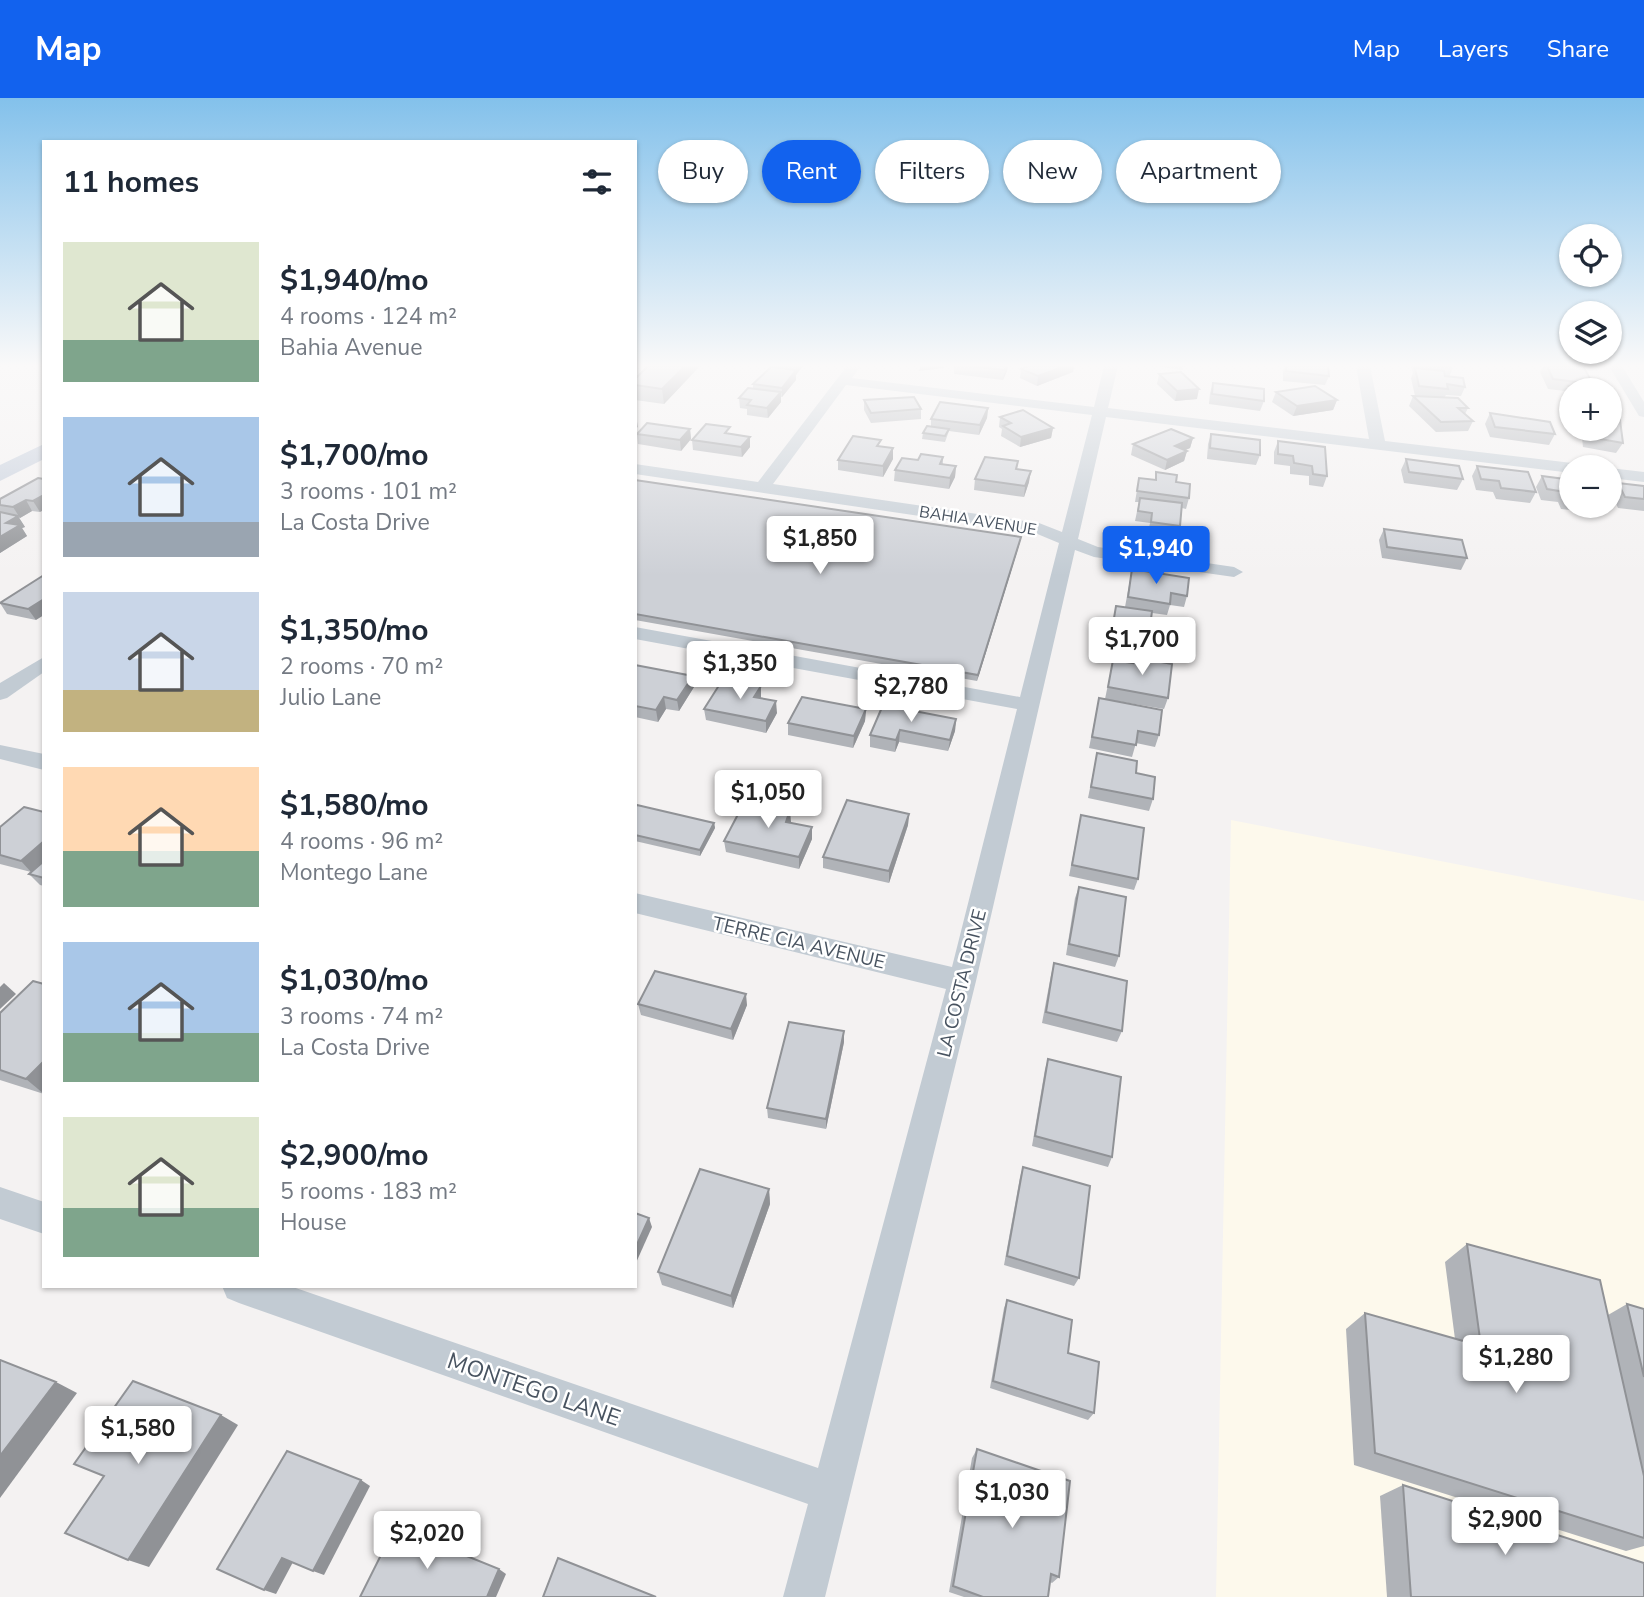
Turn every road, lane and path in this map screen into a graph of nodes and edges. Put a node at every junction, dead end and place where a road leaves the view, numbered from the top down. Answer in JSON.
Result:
{"nodes":[{"id":1,"x":36,"y":436,"type":"edge"},
{"id":2,"x":801,"y":436,"type":"edge"},
{"id":3,"x":1093,"y":436,"type":"edge"},
{"id":4,"x":1296,"y":436,"type":"edge"},
{"id":5,"x":1376,"y":436,"type":"edge"},
{"id":6,"x":1378,"y":446,"type":"junction"},
{"id":7,"x":42,"y":451,"type":"edge"},
{"id":8,"x":0,"y":454,"type":"edge"},
{"id":9,"x":1559,"y":467,"type":"edge"},
{"id":10,"x":637,"y":469,"type":"edge"},
{"id":11,"x":0,"y":474,"type":"edge"},
{"id":12,"x":1622,"y":474,"type":"edge"},
{"id":13,"x":1644,"y":477,"type":"edge"},
{"id":14,"x":762,"y":487,"type":"junction"},
{"id":15,"x":1068,"y":540,"type":"junction"},
{"id":16,"x":1234,"y":572,"type":"dead end"},
{"id":17,"x":637,"y":633,"type":"edge"},
{"id":18,"x":42,"y":664,"type":"edge"},
{"id":19,"x":0,"y":693,"type":"edge"},
{"id":20,"x":1030,"y":705,"type":"junction"},
{"id":21,"x":0,"y":752,"type":"edge"},
{"id":22,"x":42,"y":762,"type":"edge"},
{"id":23,"x":637,"y":903,"type":"edge"},
{"id":24,"x":962,"y":981,"type":"junction"},
{"id":25,"x":0,"y":1203,"type":"edge"},
{"id":26,"x":42,"y":1217,"type":"edge"},
{"id":27,"x":245,"y":1288,"type":"edge"},
{"id":28,"x":829,"y":1492,"type":"junction"},
{"id":29,"x":804,"y":1597,"type":"edge"}],
"edges":[{"from":1,"to":8,"type":"main road"},
{"from":2,"to":14,"type":"street"},
{"from":3,"to":15,"type":"street","name":"LA COSTA DRIVE"},
{"from":4,"to":6,"type":"street"},
{"from":5,"to":6,"type":"street"},
{"from":6,"to":9,"type":"street"},
{"from":7,"to":11,"type":"main road"},
{"from":10,"to":14,"type":"street","name":"BAHIA AVENUE"},
{"from":12,"to":13,"type":"street"},
{"from":14,"to":15,"type":"street","name":"BAHIA AVENUE"},
{"from":15,"to":16,"type":"street","name":"BAHIA AVENUE"},
{"from":15,"to":20,"type":"street","name":"LA COSTA DRIVE"},
{"from":17,"to":20,"type":"street"},
{"from":18,"to":19,"type":"street"},
{"from":20,"to":24,"type":"street","name":"LA COSTA DRIVE"},
{"from":21,"to":22,"type":"street"},
{"from":23,"to":24,"type":"street","name":"TERRE CIA AVENUE"},
{"from":24,"to":28,"type":"street","name":"LA COSTA DRIVE"},
{"from":25,"to":26,"type":"street"},
{"from":27,"to":28,"type":"street","name":"MONTEGO LANE"},
{"from":28,"to":29,"type":"street","name":"LA COSTA DRIVE"}]}
